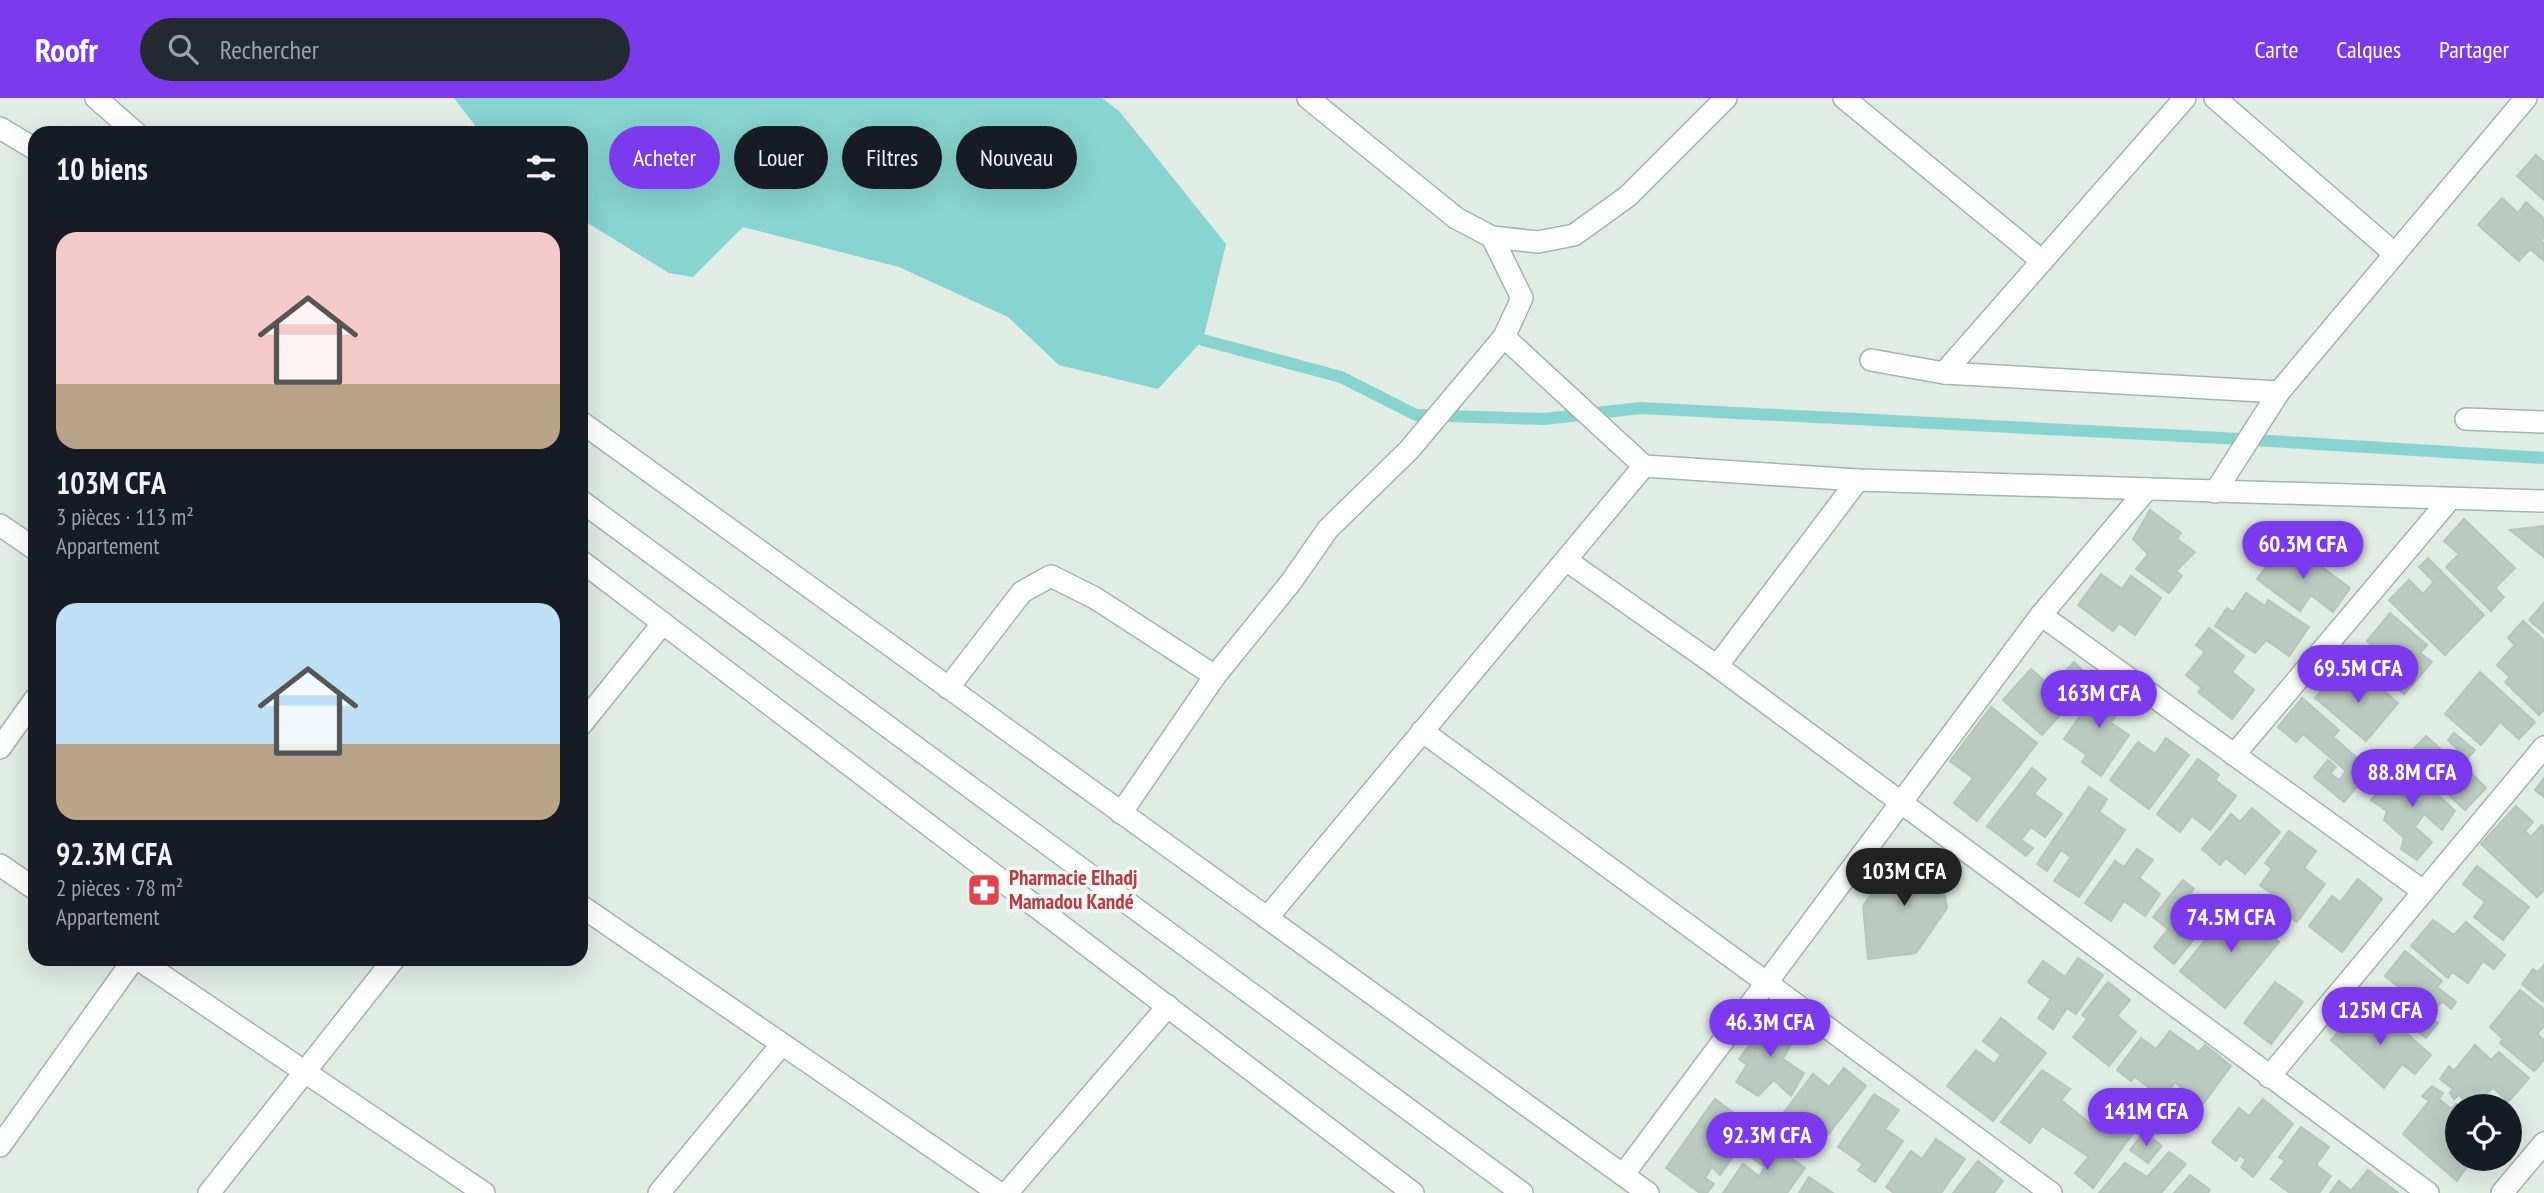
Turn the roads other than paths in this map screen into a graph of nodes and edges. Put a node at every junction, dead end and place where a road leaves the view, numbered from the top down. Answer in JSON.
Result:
{"nodes":[{"id":1,"x":96,"y":98,"type":"edge"},
{"id":2,"x":1726,"y":98,"type":"edge"},
{"id":3,"x":1844,"y":98,"type":"edge"},
{"id":4,"x":2185,"y":98,"type":"edge"},
{"id":5,"x":2215,"y":98,"type":"edge"},
{"id":6,"x":2526,"y":98,"type":"edge"},
{"id":7,"x":1321,"y":101,"type":"edge"},
{"id":8,"x":128,"y":126,"type":"edge"},
{"id":9,"x":0,"y":128,"type":"edge"},
{"id":10,"x":28,"y":145,"type":"edge"},
{"id":11,"x":1492,"y":237,"type":"junction"},
{"id":12,"x":2395,"y":254,"type":"junction"},
{"id":13,"x":2042,"y":261,"type":"junction"},
{"id":14,"x":1504,"y":337,"type":"junction"},
{"id":15,"x":1871,"y":360,"type":"dead end"},
{"id":16,"x":1944,"y":373,"type":"junction"},
{"id":17,"x":2278,"y":392,"type":"junction"},
{"id":18,"x":2466,"y":419,"type":"dead end"},
{"id":19,"x":2544,"y":422,"type":"edge"},
{"id":20,"x":588,"y":427,"type":"edge"},
{"id":21,"x":1644,"y":466,"type":"junction"},
{"id":22,"x":1858,"y":480,"type":"junction"},
{"id":23,"x":2147,"y":489,"type":"junction"},
{"id":24,"x":2215,"y":492,"type":"junction"},
{"id":25,"x":2450,"y":499,"type":"junction"},
{"id":26,"x":2544,"y":502,"type":"edge"},
{"id":27,"x":588,"y":506,"type":"edge"},
{"id":28,"x":0,"y":525,"type":"edge"},
{"id":29,"x":28,"y":544,"type":"edge"},
{"id":30,"x":1566,"y":560,"type":"junction"},
{"id":31,"x":588,"y":567,"type":"edge"},
{"id":32,"x":2041,"y":615,"type":"junction"},
{"id":33,"x":663,"y":623,"type":"junction"},
{"id":34,"x":1717,"y":666,"type":"junction"},
{"id":35,"x":1215,"y":676,"type":"junction"},
{"id":36,"x":948,"y":688,"type":"junction"},
{"id":37,"x":28,"y":709,"type":"edge"},
{"id":38,"x":588,"y":716,"type":"edge"},
{"id":39,"x":1422,"y":732,"type":"junction"},
{"id":40,"x":2544,"y":747,"type":"edge"},
{"id":41,"x":0,"y":748,"type":"edge"},
{"id":42,"x":2234,"y":755,"type":"junction"},
{"id":43,"x":1900,"y":803,"type":"junction"},
{"id":44,"x":1121,"y":813,"type":"junction"},
{"id":45,"x":0,"y":865,"type":"edge"},
{"id":46,"x":28,"y":884,"type":"edge"},
{"id":47,"x":2423,"y":891,"type":"junction"},
{"id":48,"x":588,"y":911,"type":"edge"},
{"id":49,"x":1266,"y":918,"type":"junction"},
{"id":50,"x":131,"y":966,"type":"edge"},
{"id":51,"x":146,"y":966,"type":"edge"},
{"id":52,"x":388,"y":966,"type":"edge"},
{"id":53,"x":1767,"y":983,"type":"junction"},
{"id":54,"x":1168,"y":1006,"type":"junction"},
{"id":55,"x":782,"y":1044,"type":"junction"},
{"id":56,"x":304,"y":1072,"type":"junction"},
{"id":57,"x":2269,"y":1077,"type":"junction"},
{"id":58,"x":2544,"y":1143,"type":"edge"},
{"id":59,"x":0,"y":1146,"type":"edge"},
{"id":60,"x":1623,"y":1175,"type":"junction"},
{"id":61,"x":1010,"y":1191,"type":"edge"},
{"id":62,"x":209,"y":1193,"type":"edge"},
{"id":63,"x":484,"y":1193,"type":"edge"},
{"id":64,"x":659,"y":1193,"type":"edge"},
{"id":65,"x":1413,"y":1193,"type":"edge"},
{"id":66,"x":1522,"y":1193,"type":"edge"},
{"id":67,"x":1648,"y":1193,"type":"edge"},
{"id":68,"x":2051,"y":1193,"type":"edge"},
{"id":69,"x":2428,"y":1193,"type":"edge"},
{"id":70,"x":2502,"y":1193,"type":"edge"}],
"edges":[{"from":1,"to":8,"type":"street"},
{"from":2,"to":11,"type":"street"},
{"from":3,"to":13,"type":"street"},
{"from":4,"to":13,"type":"street"},
{"from":5,"to":12,"type":"street"},
{"from":6,"to":12,"type":"street"},
{"from":7,"to":11,"type":"street"},
{"from":9,"to":10,"type":"street"},
{"from":11,"to":14,"type":"street"},
{"from":12,"to":17,"type":"street"},
{"from":13,"to":16,"type":"street"},
{"from":14,"to":21,"type":"street"},
{"from":14,"to":35,"type":"street"},
{"from":15,"to":16,"type":"street"},
{"from":16,"to":17,"type":"street"},
{"from":17,"to":24,"type":"street"},
{"from":18,"to":19,"type":"street"},
{"from":20,"to":36,"type":"street"},
{"from":21,"to":22,"type":"street"},
{"from":21,"to":30,"type":"street"},
{"from":22,"to":23,"type":"street"},
{"from":22,"to":34,"type":"street"},
{"from":23,"to":24,"type":"street"},
{"from":23,"to":32,"type":"street"},
{"from":24,"to":25,"type":"street"},
{"from":25,"to":26,"type":"street"},
{"from":25,"to":42,"type":"street"},
{"from":27,"to":66,"type":"street"},
{"from":28,"to":29,"type":"street"},
{"from":30,"to":34,"type":"street"},
{"from":30,"to":39,"type":"street"},
{"from":31,"to":33,"type":"street"},
{"from":32,"to":42,"type":"street"},
{"from":32,"to":43,"type":"street"},
{"from":33,"to":38,"type":"street"},
{"from":33,"to":54,"type":"street"},
{"from":34,"to":43,"type":"street"},
{"from":35,"to":36,"type":"street"},
{"from":35,"to":44,"type":"street"},
{"from":36,"to":44,"type":"street"},
{"from":37,"to":41,"type":"street"},
{"from":39,"to":49,"type":"street"},
{"from":39,"to":53,"type":"street"},
{"from":40,"to":47,"type":"street"},
{"from":42,"to":47,"type":"street"},
{"from":43,"to":53,"type":"street"},
{"from":43,"to":57,"type":"street"},
{"from":44,"to":49,"type":"street"},
{"from":45,"to":46,"type":"street"},
{"from":47,"to":57,"type":"street"},
{"from":48,"to":55,"type":"street"},
{"from":49,"to":60,"type":"street"},
{"from":50,"to":59,"type":"street"},
{"from":51,"to":56,"type":"street"},
{"from":52,"to":56,"type":"street"},
{"from":53,"to":60,"type":"street"},
{"from":53,"to":68,"type":"street"},
{"from":54,"to":61,"type":"street"},
{"from":54,"to":65,"type":"street"},
{"from":55,"to":61,"type":"street"},
{"from":55,"to":64,"type":"street"},
{"from":56,"to":62,"type":"street"},
{"from":56,"to":63,"type":"street"},
{"from":57,"to":69,"type":"street"},
{"from":58,"to":70,"type":"street"},
{"from":60,"to":67,"type":"street"}]}
